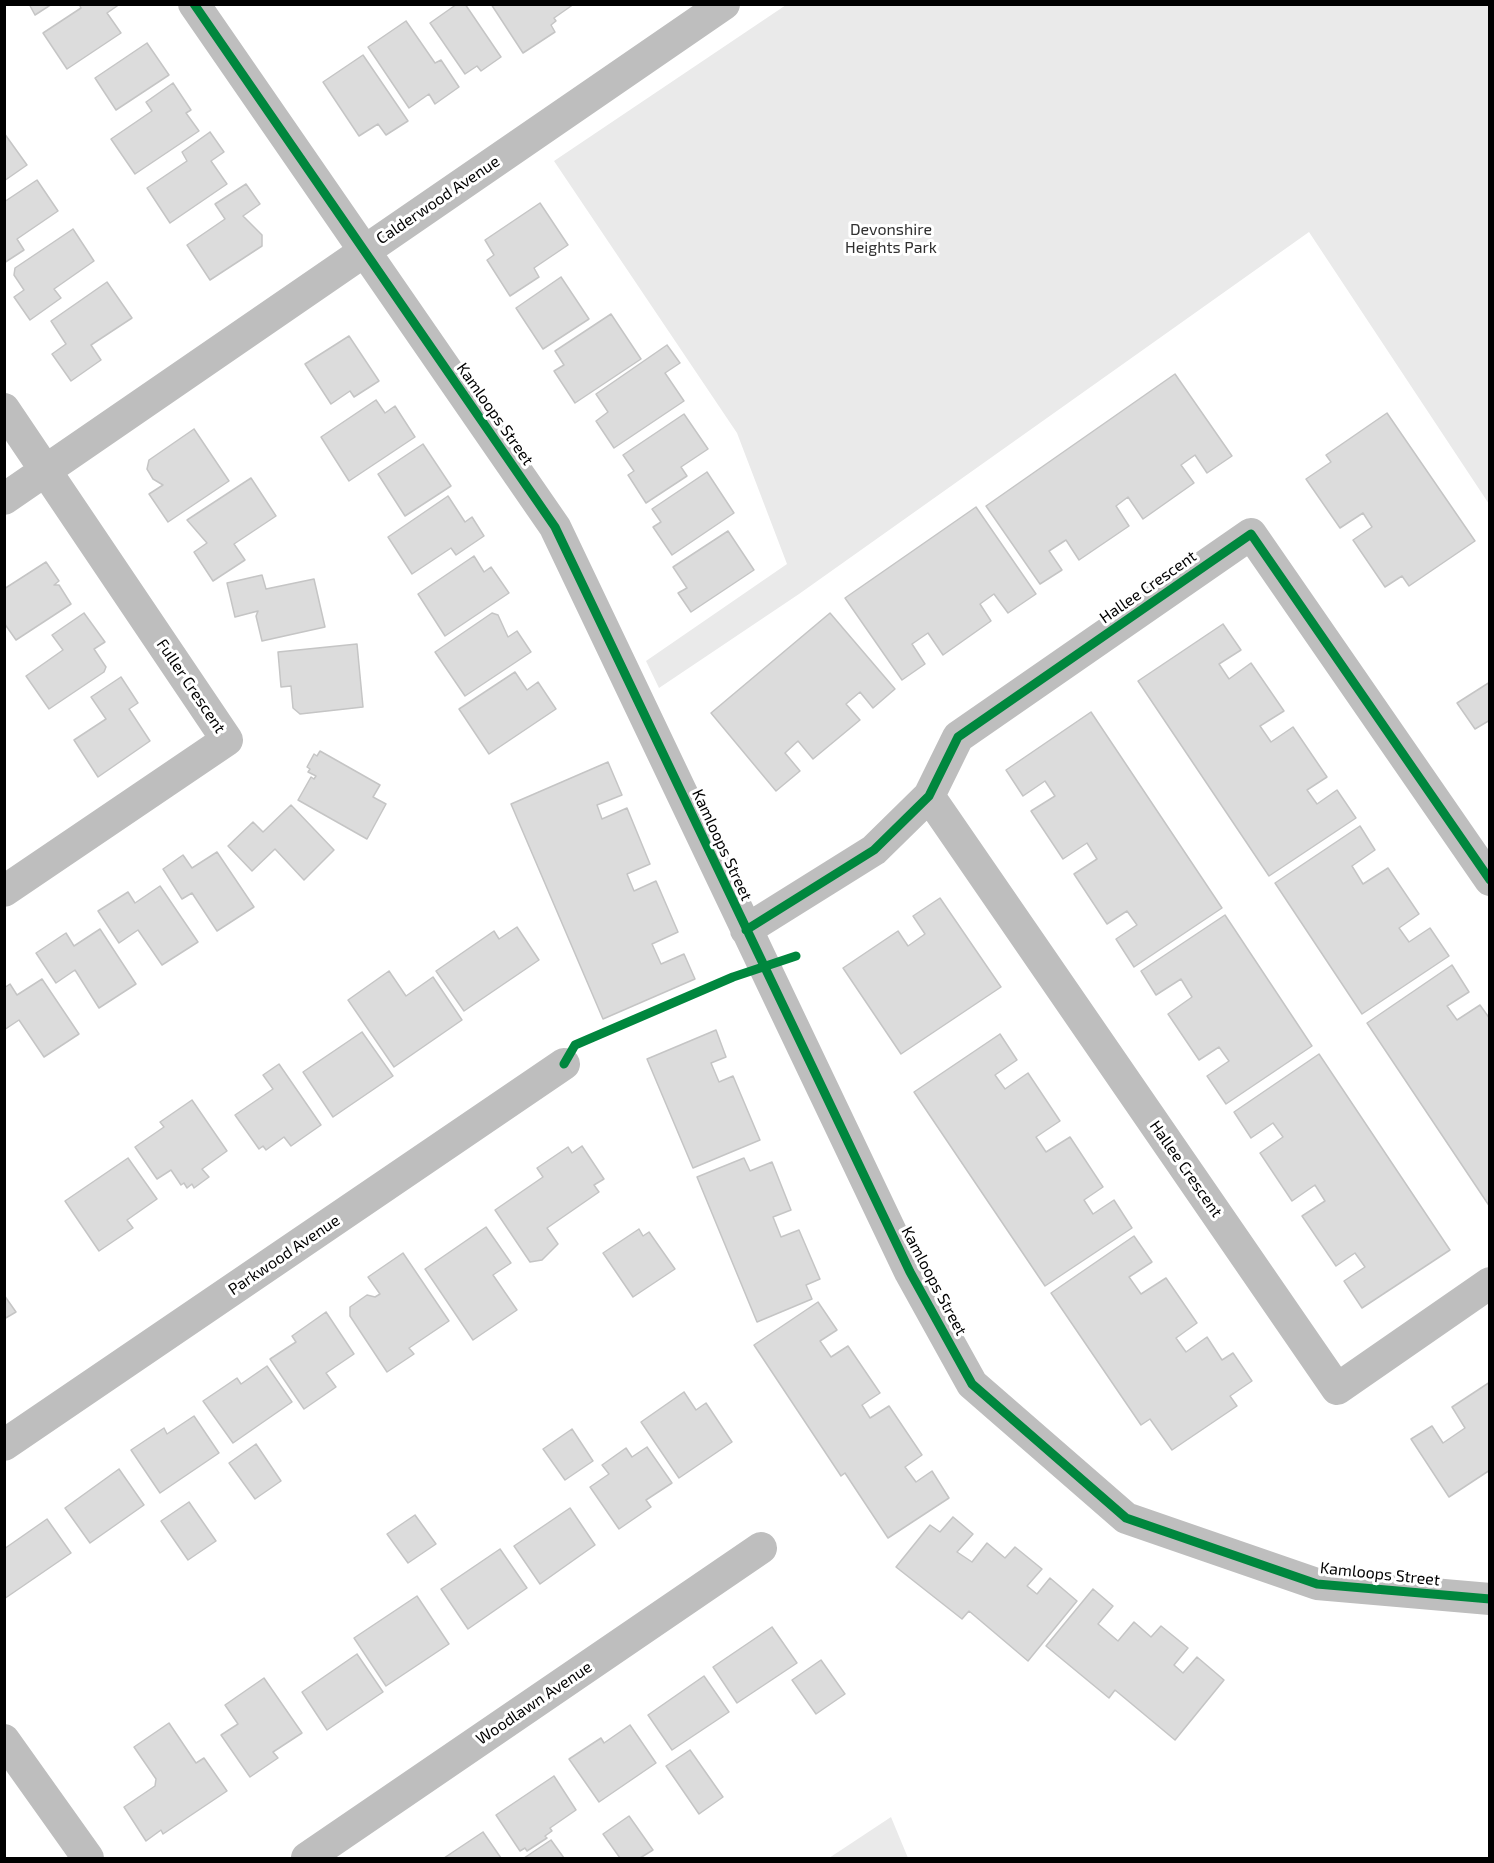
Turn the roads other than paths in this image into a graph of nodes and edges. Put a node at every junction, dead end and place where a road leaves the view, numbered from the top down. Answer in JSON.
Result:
{"nodes":[{"id":1,"x":194,"y":4,"type":"edge"},
{"id":2,"x":724,"y":4,"type":"edge"},
{"id":3,"x":364,"y":251,"type":"junction"},
{"id":4,"x":4,"y":409,"type":"edge"},
{"id":5,"x":46,"y":470,"type":"junction"},
{"id":6,"x":4,"y":498,"type":"edge"},
{"id":7,"x":929,"y":796,"type":"junction"},
{"id":8,"x":1490,"y":880,"type":"edge"},
{"id":9,"x":4,"y":891,"type":"edge"},
{"id":10,"x":746,"y":930,"type":"junction"},
{"id":11,"x":564,"y":1064,"type":"dead end"},
{"id":12,"x":1490,"y":1283,"type":"edge"},
{"id":13,"x":4,"y":1445,"type":"edge"},
{"id":14,"x":761,"y":1548,"type":"dead end"},
{"id":15,"x":1490,"y":1599,"type":"edge"},
{"id":16,"x":4,"y":1740,"type":"edge"},
{"id":17,"x":88,"y":1858,"type":"edge"},
{"id":18,"x":307,"y":1858,"type":"edge"}],
"edges":[{"from":1,"to":3,"type":"street","name":"Kamloops Street"},
{"from":2,"to":3,"type":"street","name":"Calderwood Avenue"},
{"from":3,"to":5,"type":"street","name":"Calderwood Avenue"},
{"from":3,"to":10,"type":"street","name":"Kamloops Street"},
{"from":4,"to":5,"type":"street","name":"Fuller Crescent"},
{"from":5,"to":6,"type":"street","name":"Calderwood Avenue"},
{"from":5,"to":9,"type":"street","name":"Fuller Crescent"},
{"from":7,"to":8,"type":"street","name":"Hallee Crescent"},
{"from":7,"to":10,"type":"street","name":"Hallee Crescent"},
{"from":7,"to":12,"type":"street","name":"Hallee Crescent"},
{"from":10,"to":15,"type":"street","name":"Kamloops Street"},
{"from":11,"to":13,"type":"street","name":"Parkwood Avenue"},
{"from":14,"to":18,"type":"street","name":"Woodlawn Avenue"},
{"from":16,"to":17,"type":"street"}]}
